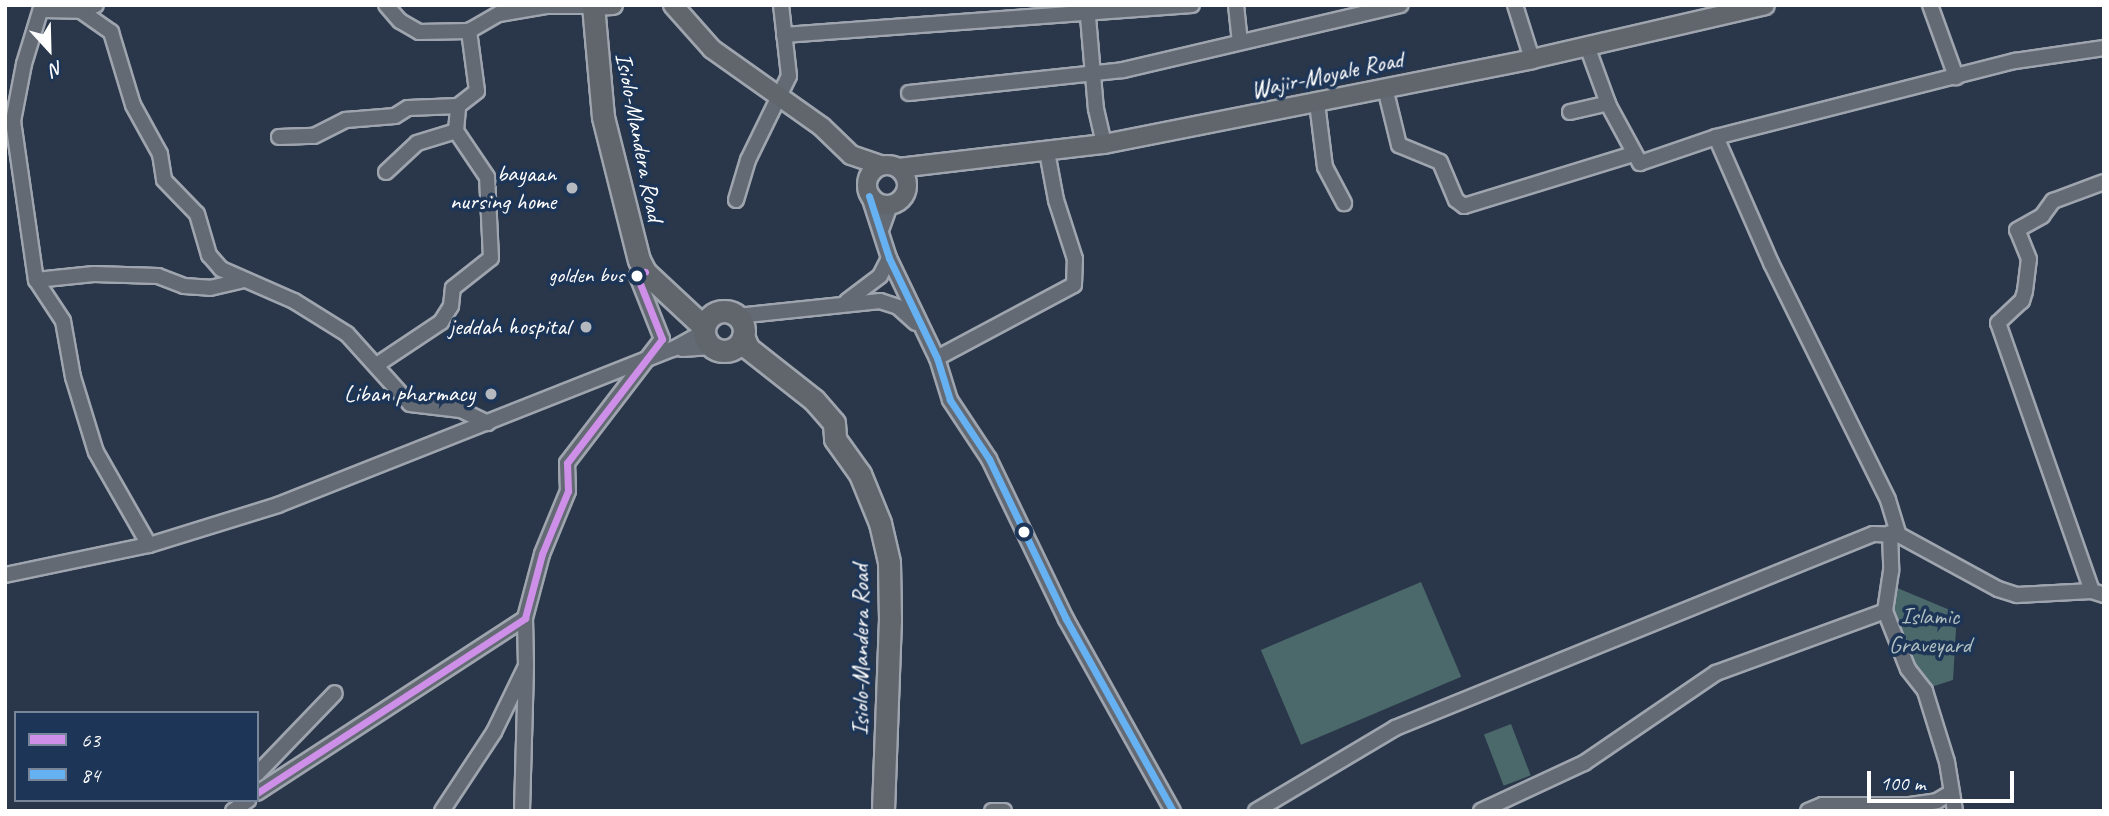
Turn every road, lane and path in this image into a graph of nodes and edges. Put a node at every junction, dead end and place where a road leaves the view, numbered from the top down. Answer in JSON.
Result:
{"nodes":[{"id":1,"x":96,"y":5,"type":"edge"},
{"id":2,"x":386,"y":5,"type":"edge"},
{"id":3,"x":613,"y":5,"type":"edge"},
{"id":4,"x":673,"y":5,"type":"edge"},
{"id":5,"x":781,"y":5,"type":"edge"},
{"id":6,"x":1192,"y":5,"type":"edge"},
{"id":7,"x":1236,"y":5,"type":"edge"},
{"id":8,"x":1400,"y":5,"type":"edge"},
{"id":9,"x":1515,"y":5,"type":"edge"},
{"id":10,"x":1765,"y":5,"type":"edge"},
{"id":11,"x":1930,"y":5,"type":"edge"},
{"id":12,"x":593,"y":6,"type":"edge"},
{"id":13,"x":42,"y":8,"type":"edge"},
{"id":14,"x":82,"y":8,"type":"edge"},
{"id":15,"x":1087,"y":8,"type":"edge"},
{"id":16,"x":1020,"y":11,"type":"edge"},
{"id":17,"x":469,"y":31,"type":"junction"},
{"id":18,"x":784,"y":35,"type":"junction"},
{"id":19,"x":1240,"y":42,"type":"junction"},
{"id":20,"x":1587,"y":46,"type":"junction"},
{"id":21,"x":2104,"y":48,"type":"edge"},
{"id":22,"x":1532,"y":59,"type":"junction"},
{"id":23,"x":1092,"y":73,"type":"junction"},
{"id":24,"x":1956,"y":77,"type":"junction"},
{"id":25,"x":1385,"y":88,"type":"junction"},
{"id":26,"x":909,"y":93,"type":"dead end"},
{"id":27,"x":781,"y":97,"type":"junction"},
{"id":28,"x":1317,"y":103,"type":"junction"},
{"id":29,"x":1608,"y":103,"type":"junction"},
{"id":30,"x":458,"y":106,"type":"junction"},
{"id":31,"x":1570,"y":112,"type":"dead end"},
{"id":32,"x":456,"y":131,"type":"junction"},
{"id":33,"x":279,"y":137,"type":"dead end"},
{"id":34,"x":1716,"y":137,"type":"junction"},
{"id":35,"x":1104,"y":144,"type":"junction"},
{"id":36,"x":1047,"y":152,"type":"junction"},
{"id":37,"x":1633,"y":154,"type":"junction"},
{"id":38,"x":851,"y":155,"type":"junction"},
{"id":39,"x":880,"y":165,"type":"junction"},
{"id":40,"x":940,"y":165,"type":"junction"},
{"id":41,"x":899,"y":168,"type":"junction"},
{"id":42,"x":386,"y":172,"type":"dead end"},
{"id":43,"x":2104,"y":182,"type":"edge"},
{"id":44,"x":868,"y":190,"type":"junction"},
{"id":45,"x":736,"y":200,"type":"dead end"},
{"id":46,"x":898,"y":200,"type":"junction"},
{"id":47,"x":1344,"y":203,"type":"dead end"},
{"id":48,"x":881,"y":230,"type":"junction"},
{"id":49,"x":889,"y":258,"type":"junction"},
{"id":50,"x":645,"y":272,"type":"junction"},
{"id":51,"x":36,"y":280,"type":"junction"},
{"id":52,"x":243,"y":281,"type":"junction"},
{"id":53,"x":848,"y":301,"type":"junction"},
{"id":54,"x":920,"y":326,"type":"junction"},
{"id":55,"x":724,"y":331,"type":"junction"},
{"id":56,"x":937,"y":358,"type":"junction"},
{"id":57,"x":642,"y":360,"type":"junction"},
{"id":58,"x":378,"y":364,"type":"junction"},
{"id":59,"x":488,"y":423,"type":"junction"},
{"id":60,"x":1894,"y":533,"type":"junction"},
{"id":61,"x":149,"y":545,"type":"junction"},
{"id":62,"x":5,"y":575,"type":"edge"},
{"id":63,"x":2099,"y":593,"type":"edge"},
{"id":64,"x":1885,"y":611,"type":"junction"},
{"id":65,"x":2104,"y":611,"type":"edge"},
{"id":66,"x":526,"y":618,"type":"junction"},
{"id":67,"x":526,"y":666,"type":"junction"},
{"id":68,"x":335,"y":693,"type":"dead end"},
{"id":69,"x":259,"y":772,"type":"edge"},
{"id":70,"x":259,"y":792,"type":"edge"},
{"id":71,"x":1952,"y":792,"type":"junction"},
{"id":72,"x":442,"y":811,"type":"edge"},
{"id":73,"x":522,"y":811,"type":"edge"},
{"id":74,"x":884,"y":811,"type":"edge"},
{"id":75,"x":992,"y":811,"type":"edge"},
{"id":76,"x":1004,"y":811,"type":"edge"},
{"id":77,"x":1173,"y":811,"type":"edge"},
{"id":78,"x":1256,"y":811,"type":"edge"},
{"id":79,"x":1481,"y":811,"type":"edge"},
{"id":80,"x":1808,"y":811,"type":"edge"},
{"id":81,"x":1955,"y":811,"type":"edge"}],
"edges":[{"from":1,"to":14,"type":"street"},
{"from":2,"to":17,"type":"street"},
{"from":3,"to":12,"type":"main road"},
{"from":4,"to":27,"type":"main road"},
{"from":5,"to":18,"type":"street"},
{"from":6,"to":15,"type":"street"},
{"from":7,"to":19,"type":"street"},
{"from":8,"to":19,"type":"street"},
{"from":9,"to":22,"type":"street"},
{"from":10,"to":20,"type":"main road","name":"Wajir-Moyale Road"},
{"from":11,"to":24,"type":"street"},
{"from":12,"to":17,"type":"street"},
{"from":12,"to":50,"type":"highway","name":"Isiolo-Mandera Road"},
{"from":13,"to":14,"type":"street"},
{"from":13,"to":51,"type":"street"},
{"from":14,"to":52,"type":"street"},
{"from":15,"to":16,"type":"street"},
{"from":15,"to":23,"type":"street"},
{"from":16,"to":18,"type":"street"},
{"from":17,"to":30,"type":"street"},
{"from":18,"to":27,"type":"street"},
{"from":19,"to":23,"type":"street"},
{"from":20,"to":22,"type":"main road","name":"Wajir-Moyale Road"},
{"from":20,"to":29,"type":"street"},
{"from":21,"to":24,"type":"street"},
{"from":22,"to":25,"type":"main road","name":"Wajir-Moyale Road"},
{"from":23,"to":26,"type":"street"},
{"from":23,"to":35,"type":"street"},
{"from":24,"to":34,"type":"street"},
{"from":25,"to":28,"type":"main road","name":"Wajir-Moyale Road"},
{"from":25,"to":37,"type":"street"},
{"from":27,"to":38,"type":"main road"},
{"from":27,"to":45,"type":"street"},
{"from":28,"to":35,"type":"main road","name":"Wajir-Moyale Road"},
{"from":28,"to":47,"type":"street"},
{"from":29,"to":31,"type":"street"},
{"from":29,"to":37,"type":"street"},
{"from":30,"to":32,"type":"street"},
{"from":30,"to":33,"type":"street"},
{"from":32,"to":42,"type":"street"},
{"from":32,"to":58,"type":"street"},
{"from":34,"to":37,"type":"street"},
{"from":34,"to":60,"type":"street"},
{"from":35,"to":36,"type":"main road","name":"Wajir-Moyale Road"},
{"from":36,"to":40,"type":"main road","name":"Wajir-Moyale Road"},
{"from":36,"to":56,"type":"street"},
{"from":38,"to":39,"type":"main road"},
{"from":38,"to":44,"type":"main road"},
{"from":39,"to":41,"type":"main road","name":"Wajir-Moyale Road"},
{"from":39,"to":44,"type":"main road"},
{"from":40,"to":41,"type":"main road","name":"Wajir-Moyale Road"},
{"from":40,"to":46,"type":"main road"},
{"from":41,"to":46,"type":"main road"},
{"from":43,"to":63,"type":"street"},
{"from":44,"to":46,"type":"main road"},
{"from":44,"to":48,"type":"street"},
{"from":46,"to":48,"type":"street"},
{"from":48,"to":49,"type":"street"},
{"from":49,"to":53,"type":"street"},
{"from":49,"to":54,"type":"street"},
{"from":50,"to":55,"type":"highway","name":"Isiolo-Mandera Road"},
{"from":50,"to":57,"type":"street"},
{"from":51,"to":52,"type":"street"},
{"from":51,"to":61,"type":"street"},
{"from":52,"to":58,"type":"street"},
{"from":53,"to":54,"type":"street"},
{"from":53,"to":55,"type":"street"},
{"from":54,"to":56,"type":"street"},
{"from":55,"to":57,"type":"street"},
{"from":55,"to":74,"type":"highway","name":"Isiolo-Mandera Road"},
{"from":56,"to":77,"type":"street"},
{"from":57,"to":59,"type":"street"},
{"from":57,"to":66,"type":"street"},
{"from":58,"to":59,"type":"street"},
{"from":59,"to":61,"type":"street"},
{"from":60,"to":63,"type":"street"},
{"from":60,"to":64,"type":"street"},
{"from":60,"to":78,"type":"street"},
{"from":61,"to":62,"type":"street"},
{"from":63,"to":65,"type":"street"},
{"from":64,"to":71,"type":"street"},
{"from":64,"to":79,"type":"street"},
{"from":66,"to":67,"type":"street"},
{"from":66,"to":70,"type":"street"},
{"from":67,"to":72,"type":"street"},
{"from":67,"to":73,"type":"street"},
{"from":68,"to":69,"type":"street"},
{"from":71,"to":80,"type":"street"},
{"from":71,"to":81,"type":"street"},
{"from":75,"to":76,"type":"street"}]}
